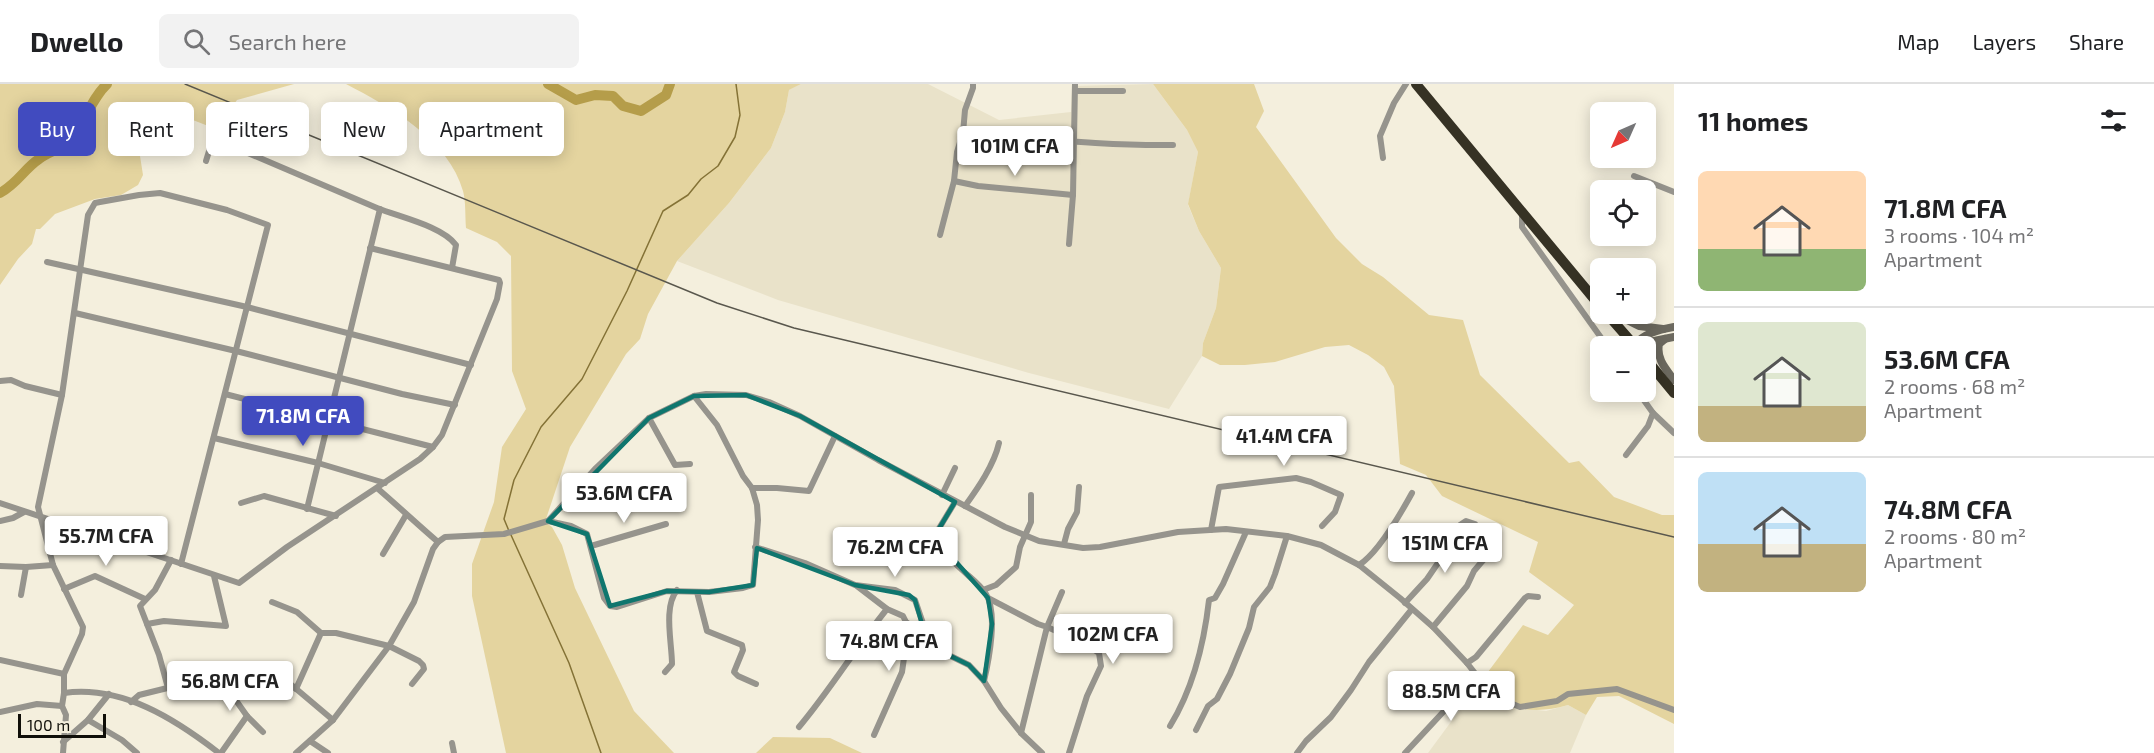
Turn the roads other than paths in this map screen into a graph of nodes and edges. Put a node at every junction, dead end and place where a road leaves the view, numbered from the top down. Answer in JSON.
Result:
{"nodes":[{"id":1,"x":973,"y":84,"type":"edge"},
{"id":2,"x":1406,"y":84,"type":"edge"},
{"id":3,"x":1416,"y":84,"type":"edge"},
{"id":4,"x":1075,"y":88,"type":"edge"},
{"id":5,"x":1123,"y":91,"type":"dead end"},
{"id":6,"x":963,"y":133,"type":"junction"},
{"id":7,"x":1074,"y":143,"type":"junction"},
{"id":8,"x":1173,"y":145,"type":"dead end"},
{"id":9,"x":1383,"y":158,"type":"dead end"},
{"id":10,"x":206,"y":161,"type":"dead end"},
{"id":11,"x":1634,"y":176,"type":"dead end"},
{"id":12,"x":954,"y":182,"type":"junction"},
{"id":13,"x":1674,"y":192,"type":"edge"},
{"id":14,"x":1073,"y":195,"type":"junction"},
{"id":15,"x":380,"y":209,"type":"junction"},
{"id":16,"x":1522,"y":211,"type":"junction"},
{"id":17,"x":940,"y":235,"type":"dead end"},
{"id":18,"x":1069,"y":244,"type":"dead end"},
{"id":19,"x":370,"y":248,"type":"junction"},
{"id":20,"x":47,"y":262,"type":"dead end"},
{"id":21,"x":81,"y":268,"type":"junction"},
{"id":22,"x":452,"y":268,"type":"junction"},
{"id":23,"x":1574,"y":274,"type":"junction"},
{"id":24,"x":1590,"y":290,"type":"edge"},
{"id":25,"x":1590,"y":294,"type":"edge"},
{"id":26,"x":247,"y":307,"type":"junction"},
{"id":27,"x":75,"y":313,"type":"junction"},
{"id":28,"x":1615,"y":324,"type":"edge"},
{"id":29,"x":1633,"y":324,"type":"edge"},
{"id":30,"x":1674,"y":327,"type":"edge"},
{"id":31,"x":1663,"y":329,"type":"junction"},
{"id":32,"x":349,"y":333,"type":"junction"},
{"id":33,"x":1600,"y":336,"type":"edge"},
{"id":34,"x":1626,"y":336,"type":"edge"},
{"id":35,"x":1645,"y":336,"type":"edge"},
{"id":36,"x":1670,"y":338,"type":"edge"},
{"id":37,"x":236,"y":351,"type":"junction"},
{"id":38,"x":471,"y":365,"type":"junction"},
{"id":39,"x":1656,"y":371,"type":"edge"},
{"id":40,"x":338,"y":378,"type":"junction"},
{"id":41,"x":1674,"y":380,"type":"edge"},
{"id":42,"x":0,"y":381,"type":"edge"},
{"id":43,"x":1674,"y":393,"type":"edge"},
{"id":44,"x":225,"y":394,"type":"junction"},
{"id":45,"x":62,"y":395,"type":"junction"},
{"id":46,"x":694,"y":396,"type":"junction"},
{"id":47,"x":1645,"y":402,"type":"edge"},
{"id":48,"x":454,"y":405,"type":"junction"},
{"id":49,"x":1653,"y":413,"type":"junction"},
{"id":50,"x":649,"y":418,"type":"junction"},
{"id":51,"x":328,"y":422,"type":"junction"},
{"id":52,"x":1674,"y":432,"type":"edge"},
{"id":53,"x":834,"y":436,"type":"junction"},
{"id":54,"x":214,"y":438,"type":"junction"},
{"id":55,"x":999,"y":443,"type":"dead end"},
{"id":56,"x":433,"y":447,"type":"junction"},
{"id":57,"x":1626,"y":455,"type":"dead end"},
{"id":58,"x":318,"y":464,"type":"junction"},
{"id":59,"x":690,"y":464,"type":"dead end"},
{"id":60,"x":956,"y":468,"type":"dead end"},
{"id":61,"x":385,"y":483,"type":"junction"},
{"id":62,"x":377,"y":488,"type":"junction"},
{"id":63,"x":1079,"y":488,"type":"dead end"},
{"id":64,"x":752,"y":489,"type":"junction"},
{"id":65,"x":1412,"y":493,"type":"dead end"},
{"id":66,"x":942,"y":495,"type":"junction"},
{"id":67,"x":1031,"y":495,"type":"dead end"},
{"id":68,"x":955,"y":502,"type":"junction"},
{"id":69,"x":0,"y":503,"type":"edge"},
{"id":70,"x":241,"y":503,"type":"dead end"},
{"id":71,"x":965,"y":506,"type":"junction"},
{"id":72,"x":308,"y":508,"type":"junction"},
{"id":73,"x":24,"y":512,"type":"junction"},
{"id":74,"x":406,"y":515,"type":"junction"},
{"id":75,"x":336,"y":516,"type":"junction"},
{"id":76,"x":40,"y":518,"type":"junction"},
{"id":77,"x":0,"y":521,"type":"edge"},
{"id":78,"x":548,"y":521,"type":"junction"},
{"id":79,"x":666,"y":524,"type":"dead end"},
{"id":80,"x":1475,"y":524,"type":"dead end"},
{"id":81,"x":1322,"y":526,"type":"dead end"},
{"id":82,"x":1212,"y":530,"type":"junction"},
{"id":83,"x":1246,"y":532,"type":"junction"},
{"id":84,"x":1026,"y":536,"type":"junction"},
{"id":85,"x":1287,"y":536,"type":"junction"},
{"id":86,"x":438,"y":542,"type":"junction"},
{"id":87,"x":1064,"y":544,"type":"junction"},
{"id":88,"x":1489,"y":545,"type":"dead end"},
{"id":89,"x":591,"y":546,"type":"junction"},
{"id":90,"x":755,"y":547,"type":"junction"},
{"id":91,"x":383,"y":554,"type":"dead end"},
{"id":92,"x":171,"y":560,"type":"junction"},
{"id":93,"x":181,"y":564,"type":"junction"},
{"id":94,"x":53,"y":565,"type":"junction"},
{"id":95,"x":1359,"y":565,"type":"junction"},
{"id":96,"x":0,"y":566,"type":"edge"},
{"id":97,"x":26,"y":567,"type":"junction"},
{"id":98,"x":214,"y":576,"type":"junction"},
{"id":99,"x":855,"y":585,"type":"junction"},
{"id":100,"x":64,"y":589,"type":"junction"},
{"id":101,"x":677,"y":590,"type":"junction"},
{"id":102,"x":983,"y":590,"type":"junction"},
{"id":103,"x":697,"y":592,"type":"junction"},
{"id":104,"x":1062,"y":592,"type":"dead end"},
{"id":105,"x":21,"y":595,"type":"dead end"},
{"id":106,"x":1538,"y":597,"type":"dead end"},
{"id":107,"x":988,"y":598,"type":"junction"},
{"id":108,"x":145,"y":599,"type":"junction"},
{"id":109,"x":272,"y":602,"type":"dead end"},
{"id":110,"x":1405,"y":603,"type":"junction"},
{"id":111,"x":887,"y":609,"type":"junction"},
{"id":112,"x":1412,"y":609,"type":"junction"},
{"id":113,"x":147,"y":624,"type":"junction"},
{"id":114,"x":1047,"y":627,"type":"junction"},
{"id":115,"x":1433,"y":627,"type":"junction"},
{"id":116,"x":321,"y":633,"type":"junction"},
{"id":117,"x":928,"y":643,"type":"junction"},
{"id":118,"x":389,"y":646,"type":"junction"},
{"id":119,"x":0,"y":660,"type":"edge"},
{"id":120,"x":1467,"y":663,"type":"junction"},
{"id":121,"x":665,"y":672,"type":"dead end"},
{"id":122,"x":1474,"y":673,"type":"junction"},
{"id":123,"x":64,"y":674,"type":"junction"},
{"id":124,"x":233,"y":679,"type":"junction"},
{"id":125,"x":984,"y":681,"type":"junction"},
{"id":126,"x":412,"y":684,"type":"dead end"},
{"id":127,"x":756,"y":684,"type":"dead end"},
{"id":128,"x":168,"y":688,"type":"junction"},
{"id":129,"x":296,"y":688,"type":"junction"},
{"id":130,"x":64,"y":693,"type":"junction"},
{"id":131,"x":109,"y":694,"type":"junction"},
{"id":132,"x":131,"y":702,"type":"junction"},
{"id":133,"x":63,"y":706,"type":"junction"},
{"id":134,"x":1674,"y":710,"type":"edge"},
{"id":135,"x":0,"y":712,"type":"edge"},
{"id":136,"x":247,"y":716,"type":"junction"},
{"id":137,"x":88,"y":720,"type":"junction"},
{"id":138,"x":333,"y":720,"type":"junction"},
{"id":139,"x":1170,"y":726,"type":"dead end"},
{"id":140,"x":799,"y":727,"type":"dead end"},
{"id":141,"x":1196,"y":730,"type":"dead end"},
{"id":142,"x":263,"y":732,"type":"dead end"},
{"id":143,"x":1021,"y":733,"type":"junction"},
{"id":144,"x":874,"y":735,"type":"dead end"},
{"id":145,"x":310,"y":741,"type":"junction"},
{"id":146,"x":63,"y":742,"type":"junction"},
{"id":147,"x":452,"y":743,"type":"dead end"},
{"id":148,"x":63,"y":753,"type":"edge"},
{"id":149,"x":137,"y":753,"type":"edge"},
{"id":150,"x":220,"y":753,"type":"edge"},
{"id":151,"x":297,"y":753,"type":"edge"},
{"id":152,"x":328,"y":753,"type":"edge"},
{"id":153,"x":454,"y":753,"type":"edge"},
{"id":154,"x":1042,"y":753,"type":"edge"},
{"id":155,"x":1069,"y":753,"type":"edge"},
{"id":156,"x":1297,"y":753,"type":"edge"},
{"id":157,"x":1405,"y":753,"type":"edge"}],
"edges":[{"from":1,"to":6,"type":"street"},
{"from":2,"to":9,"type":"street"},
{"from":3,"to":16,"type":"highway"},
{"from":4,"to":5,"type":"street"},
{"from":4,"to":7,"type":"street"},
{"from":6,"to":7,"type":"street"},
{"from":6,"to":12,"type":"street"},
{"from":7,"to":8,"type":"street"},
{"from":7,"to":14,"type":"street"},
{"from":10,"to":15,"type":"street"},
{"from":11,"to":13,"type":"street"},
{"from":12,"to":14,"type":"street"},
{"from":12,"to":17,"type":"street"},
{"from":14,"to":18,"type":"street"},
{"from":15,"to":19,"type":"street"},
{"from":15,"to":22,"type":"street"},
{"from":16,"to":23,"type":"highway"},
{"from":16,"to":33,"type":"street"},
{"from":19,"to":22,"type":"street"},
{"from":19,"to":32,"type":"street"},
{"from":20,"to":21,"type":"street"},
{"from":21,"to":26,"type":"street"},
{"from":21,"to":26,"type":"street"},
{"from":21,"to":27,"type":"street"},
{"from":22,"to":38,"type":"street"},
{"from":23,"to":24,"type":"street"},
{"from":23,"to":25,"type":"highway"},
{"from":26,"to":32,"type":"street"},
{"from":26,"to":37,"type":"street"},
{"from":27,"to":37,"type":"street"},
{"from":27,"to":45,"type":"street"},
{"from":28,"to":34,"type":"highway"},
{"from":29,"to":31,"type":"street"},
{"from":30,"to":31,"type":"street"},
{"from":31,"to":35,"type":"street"},
{"from":32,"to":38,"type":"street"},
{"from":32,"to":40,"type":"street"},
{"from":36,"to":41,"type":"street"},
{"from":37,"to":40,"type":"street"},
{"from":37,"to":44,"type":"street"},
{"from":38,"to":48,"type":"street"},
{"from":39,"to":43,"type":"highway"},
{"from":40,"to":48,"type":"street"},
{"from":40,"to":51,"type":"street"},
{"from":42,"to":45,"type":"street"},
{"from":44,"to":51,"type":"street"},
{"from":44,"to":54,"type":"street"},
{"from":45,"to":76,"type":"street"},
{"from":46,"to":50,"type":"street"},
{"from":46,"to":53,"type":"street"},
{"from":46,"to":64,"type":"street"},
{"from":47,"to":49,"type":"street"},
{"from":48,"to":56,"type":"street"},
{"from":49,"to":52,"type":"street"},
{"from":49,"to":57,"type":"street"},
{"from":50,"to":59,"type":"street"},
{"from":50,"to":78,"type":"street"},
{"from":51,"to":56,"type":"street"},
{"from":51,"to":58,"type":"street"},
{"from":53,"to":64,"type":"street"},
{"from":53,"to":66,"type":"street"},
{"from":54,"to":58,"type":"street"},
{"from":54,"to":93,"type":"street"},
{"from":55,"to":71,"type":"street"},
{"from":56,"to":61,"type":"street"},
{"from":58,"to":61,"type":"street"},
{"from":58,"to":72,"type":"street"},
{"from":60,"to":66,"type":"street"},
{"from":61,"to":62,"type":"street"},
{"from":62,"to":74,"type":"street"},
{"from":62,"to":75,"type":"street"},
{"from":63,"to":87,"type":"street"},
{"from":64,"to":90,"type":"street"},
{"from":65,"to":95,"type":"street"},
{"from":66,"to":68,"type":"street"},
{"from":67,"to":84,"type":"street"},
{"from":68,"to":71,"type":"street"},
{"from":68,"to":102,"type":"street"},
{"from":69,"to":73,"type":"street"},
{"from":70,"to":72,"type":"street"},
{"from":71,"to":84,"type":"street"},
{"from":72,"to":75,"type":"street"},
{"from":73,"to":76,"type":"street"},
{"from":73,"to":77,"type":"street"},
{"from":74,"to":86,"type":"street"},
{"from":74,"to":91,"type":"street"},
{"from":75,"to":98,"type":"street"},
{"from":76,"to":92,"type":"street"},
{"from":76,"to":94,"type":"street"},
{"from":78,"to":86,"type":"street"},
{"from":78,"to":89,"type":"street"},
{"from":79,"to":89,"type":"street"},
{"from":80,"to":110,"type":"street"},
{"from":81,"to":82,"type":"street"},
{"from":82,"to":83,"type":"street"},
{"from":82,"to":87,"type":"street"},
{"from":83,"to":85,"type":"street"},
{"from":83,"to":139,"type":"street"},
{"from":84,"to":87,"type":"street"},
{"from":84,"to":102,"type":"street"},
{"from":85,"to":95,"type":"street"},
{"from":85,"to":141,"type":"street"},
{"from":86,"to":118,"type":"street"},
{"from":88,"to":115,"type":"street"},
{"from":89,"to":101,"type":"street"},
{"from":90,"to":99,"type":"street"},
{"from":90,"to":103,"type":"street"},
{"from":92,"to":93,"type":"street"},
{"from":92,"to":108,"type":"street"},
{"from":93,"to":98,"type":"street"},
{"from":94,"to":97,"type":"street"},
{"from":94,"to":100,"type":"street"},
{"from":95,"to":110,"type":"street"},
{"from":96,"to":97,"type":"street"},
{"from":97,"to":105,"type":"street"},
{"from":98,"to":113,"type":"street"},
{"from":99,"to":111,"type":"street"},
{"from":99,"to":117,"type":"street"},
{"from":100,"to":108,"type":"street"},
{"from":100,"to":123,"type":"street"},
{"from":101,"to":103,"type":"street"},
{"from":101,"to":121,"type":"street"},
{"from":102,"to":107,"type":"street"},
{"from":103,"to":127,"type":"street"},
{"from":104,"to":114,"type":"street"},
{"from":106,"to":120,"type":"street"},
{"from":107,"to":114,"type":"street"},
{"from":107,"to":125,"type":"street"},
{"from":108,"to":113,"type":"street"},
{"from":109,"to":116,"type":"street"},
{"from":110,"to":112,"type":"street"},
{"from":111,"to":117,"type":"street"},
{"from":111,"to":140,"type":"street"},
{"from":112,"to":115,"type":"street"},
{"from":112,"to":156,"type":"street"},
{"from":113,"to":128,"type":"street"},
{"from":114,"to":143,"type":"street"},
{"from":114,"to":155,"type":"street"},
{"from":115,"to":120,"type":"street"},
{"from":116,"to":118,"type":"street"},
{"from":116,"to":129,"type":"street"},
{"from":117,"to":125,"type":"street"},
{"from":117,"to":144,"type":"street"},
{"from":118,"to":126,"type":"street"},
{"from":118,"to":138,"type":"street"},
{"from":119,"to":123,"type":"street"},
{"from":120,"to":122,"type":"street"},
{"from":122,"to":134,"type":"street"},
{"from":122,"to":157,"type":"street"},
{"from":123,"to":130,"type":"street"},
{"from":124,"to":128,"type":"street"},
{"from":124,"to":129,"type":"street"},
{"from":124,"to":136,"type":"street"},
{"from":125,"to":143,"type":"street"},
{"from":128,"to":132,"type":"street"},
{"from":129,"to":138,"type":"street"},
{"from":130,"to":131,"type":"street"},
{"from":130,"to":133,"type":"street"},
{"from":131,"to":132,"type":"street"},
{"from":131,"to":137,"type":"street"},
{"from":132,"to":150,"type":"street"},
{"from":133,"to":135,"type":"street"},
{"from":133,"to":146,"type":"street"},
{"from":136,"to":142,"type":"street"},
{"from":136,"to":150,"type":"street"},
{"from":137,"to":146,"type":"street"},
{"from":137,"to":149,"type":"street"},
{"from":138,"to":145,"type":"street"},
{"from":143,"to":154,"type":"street"},
{"from":145,"to":151,"type":"street"},
{"from":145,"to":152,"type":"street"},
{"from":146,"to":148,"type":"street"},
{"from":147,"to":153,"type":"street"}]}
